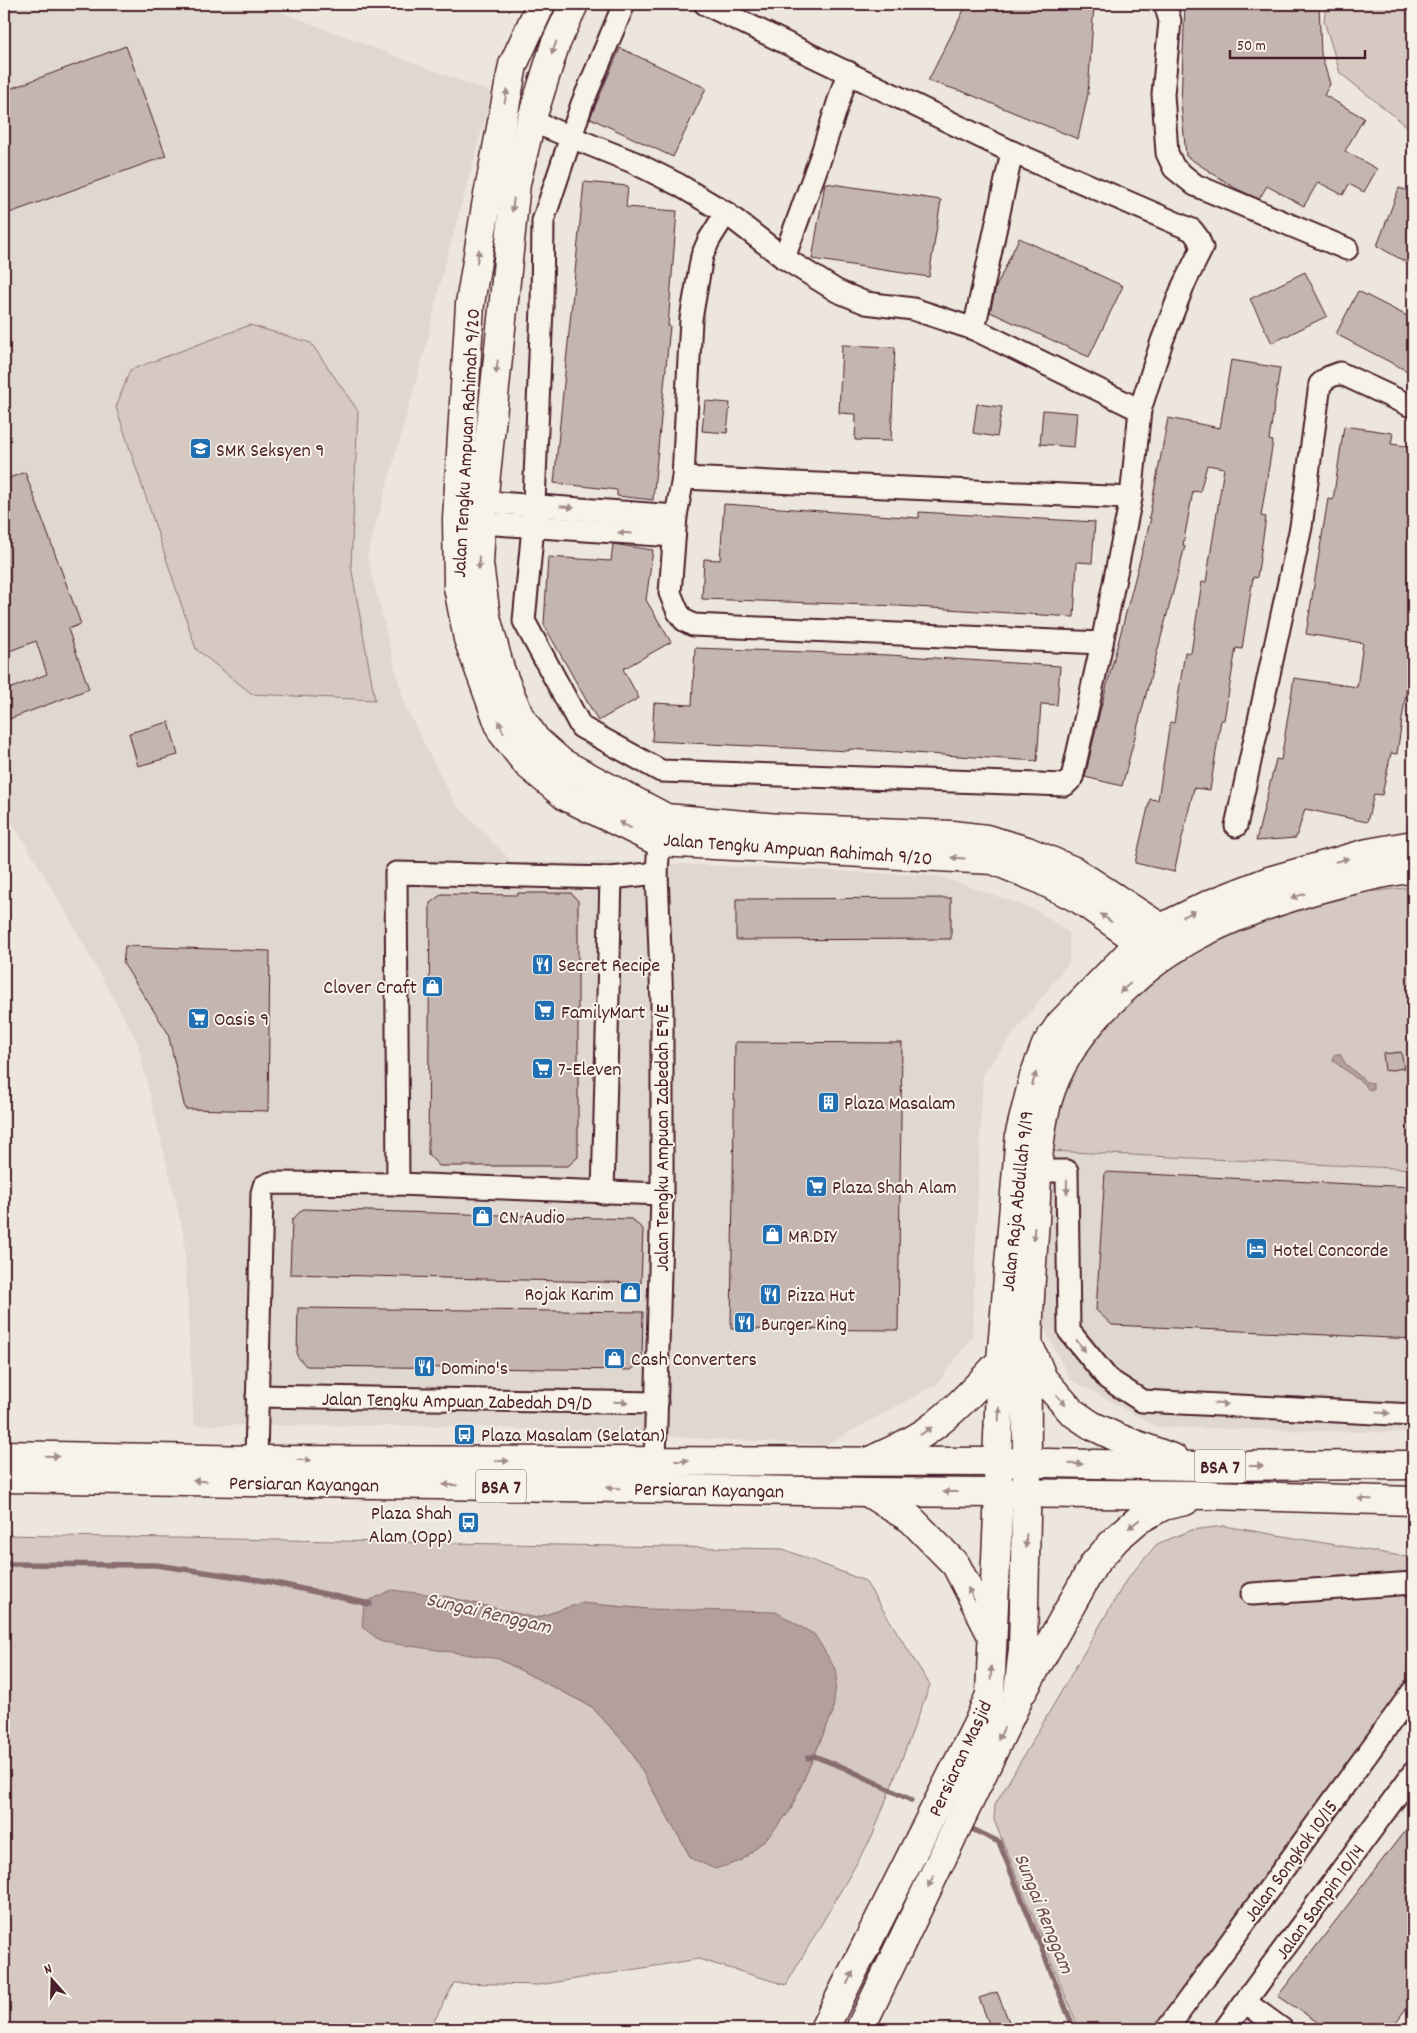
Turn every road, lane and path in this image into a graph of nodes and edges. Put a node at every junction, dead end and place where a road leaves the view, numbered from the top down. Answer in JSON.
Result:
{"nodes":[{"id":1,"x":541,"y":4,"type":"edge"},
{"id":2,"x":574,"y":4,"type":"edge"},
{"id":3,"x":624,"y":4,"type":"edge"},
{"id":4,"x":705,"y":4,"type":"edge"},
{"id":5,"x":1165,"y":4,"type":"edge"},
{"id":6,"x":848,"y":72,"type":"junction"},
{"id":7,"x":531,"y":121,"type":"junction"},
{"id":8,"x":570,"y":138,"type":"junction"},
{"id":9,"x":1012,"y":152,"type":"junction"},
{"id":10,"x":726,"y":214,"type":"junction"},
{"id":11,"x":1347,"y":249,"type":"dead end"},
{"id":12,"x":784,"y":258,"type":"junction"},
{"id":13,"x":974,"y":329,"type":"junction"},
{"id":14,"x":1413,"y":407,"type":"edge"},
{"id":15,"x":1140,"y":410,"type":"junction"},
{"id":16,"x":683,"y":478,"type":"junction"},
{"id":17,"x":1131,"y":498,"type":"junction"},
{"id":18,"x":533,"y":504,"type":"junction"},
{"id":19,"x":482,"y":512,"type":"junction"},
{"id":20,"x":675,"y":526,"type":"junction"},
{"id":21,"x":533,"y":527,"type":"junction"},
{"id":22,"x":1102,"y":643,"type":"junction"},
{"id":23,"x":1236,"y":826,"type":"dead end"},
{"id":24,"x":662,"y":830,"type":"junction"},
{"id":25,"x":1413,"y":845,"type":"edge"},
{"id":26,"x":1413,"y":868,"type":"edge"},
{"id":27,"x":657,"y":873,"type":"junction"},
{"id":28,"x":611,"y":878,"type":"junction"},
{"id":29,"x":1157,"y":945,"type":"junction"},
{"id":30,"x":1028,"y":1167,"type":"junction"},
{"id":31,"x":398,"y":1184,"type":"junction"},
{"id":32,"x":603,"y":1193,"type":"junction"},
{"id":33,"x":662,"y":1194,"type":"junction"},
{"id":34,"x":1028,"y":1343,"type":"junction"},
{"id":35,"x":1001,"y":1360,"type":"junction"},
{"id":36,"x":258,"y":1396,"type":"junction"},
{"id":37,"x":657,"y":1403,"type":"junction"},
{"id":38,"x":1413,"y":1415,"type":"edge"},
{"id":39,"x":4,"y":1455,"type":"edge"},
{"id":40,"x":256,"y":1460,"type":"junction"},
{"id":41,"x":655,"y":1461,"type":"junction"},
{"id":42,"x":867,"y":1462,"type":"junction"},
{"id":43,"x":997,"y":1462,"type":"junction"},
{"id":44,"x":1027,"y":1463,"type":"junction"},
{"id":45,"x":1194,"y":1466,"type":"junction"},
{"id":46,"x":1413,"y":1466,"type":"edge"},
{"id":47,"x":4,"y":1478,"type":"edge"},
{"id":48,"x":867,"y":1492,"type":"junction"},
{"id":49,"x":999,"y":1492,"type":"junction"},
{"id":50,"x":1027,"y":1492,"type":"junction"},
{"id":51,"x":1211,"y":1495,"type":"junction"},
{"id":52,"x":1413,"y":1501,"type":"edge"},
{"id":53,"x":1413,"y":1583,"type":"edge"},
{"id":54,"x":1252,"y":1594,"type":"dead end"},
{"id":55,"x":992,"y":1638,"type":"junction"},
{"id":56,"x":1413,"y":1691,"type":"edge"},
{"id":57,"x":1017,"y":1702,"type":"junction"},
{"id":58,"x":1413,"y":1773,"type":"edge"},
{"id":59,"x":1245,"y":2002,"type":"junction"},
{"id":60,"x":824,"y":2029,"type":"edge"},
{"id":61,"x":860,"y":2029,"type":"edge"},
{"id":62,"x":1168,"y":2029,"type":"edge"},
{"id":63,"x":1225,"y":2029,"type":"edge"},
{"id":64,"x":1282,"y":2029,"type":"edge"}],
"edges":[{"from":24,"to":1,"type":"main road","name":"Jalan Tengku Ampuan Rahimah 9/20","one_way":true},
{"from":2,"to":7,"type":"main road","name":"Jalan Tengku Ampuan Rahimah 9/20","one_way":true},
{"from":3,"to":8,"type":"street"},
{"from":4,"to":6,"type":"street"},
{"from":5,"to":11,"type":"street"},
{"from":6,"to":9,"type":"street"},
{"from":6,"to":12,"type":"street"},
{"from":7,"to":8,"type":"street"},
{"from":7,"to":19,"type":"main road","name":"Jalan Tengku Ampuan Rahimah 9/20","one_way":true},
{"from":8,"to":10,"type":"street"},
{"from":8,"to":18,"type":"street"},
{"from":9,"to":13,"type":"street"},
{"from":9,"to":15,"type":"street"},
{"from":10,"to":12,"type":"street"},
{"from":10,"to":16,"type":"street"},
{"from":12,"to":13,"type":"street"},
{"from":13,"to":15,"type":"street"},
{"from":14,"to":23,"type":"street"},
{"from":15,"to":17,"type":"street"},
{"from":16,"to":17,"type":"street"},
{"from":16,"to":20,"type":"street"},
{"from":17,"to":22,"type":"street"},
{"from":18,"to":19,"type":"street"},
{"from":18,"to":20,"type":"street","one_way":true},
{"from":18,"to":21,"type":"street"},
{"from":19,"to":21,"type":"street"},
{"from":19,"to":24,"type":"main road","name":"Jalan Tengku Ampuan Rahimah 9/20","one_way":true},
{"from":20,"to":21,"type":"street","one_way":true},
{"from":20,"to":22,"type":"street"},
{"from":21,"to":22,"type":"street"},
{"from":24,"to":27,"type":"street","name":"Jalan Tengku Ampuan Zabedah E9/E"},
{"from":24,"to":29,"type":"main road","name":"Jalan Tengku Ampuan Rahimah 9/20"},
{"from":29,"to":25,"type":"main road","name":"Jalan Raja Abdullah 9/19","one_way":true},
{"from":26,"to":29,"type":"main road","name":"Jalan Raja Abdullah 9/19","one_way":true},
{"from":27,"to":28,"type":"street"},
{"from":27,"to":33,"type":"street","name":"Jalan Tengku Ampuan Zabedah E9/E"},
{"from":28,"to":31,"type":"street"},
{"from":28,"to":32,"type":"street"},
{"from":29,"to":30,"type":"main road","name":"Jalan Raja Abdullah 9/19"},
{"from":30,"to":34,"type":"main road","name":"Jalan Raja Abdullah 9/19","one_way":true},
{"from":30,"to":35,"type":"main road","name":"Jalan Raja Abdullah 9/19"},
{"from":30,"to":38,"type":"street","one_way":true},
{"from":31,"to":32,"type":"street"},
{"from":31,"to":36,"type":"street"},
{"from":32,"to":33,"type":"street"},
{"from":33,"to":37,"type":"street","name":"Jalan Tengku Ampuan Zabedah E9/E"},
{"from":34,"to":44,"type":"main road","name":"Jalan Raja Abdullah 9/19"},
{"from":34,"to":45,"type":"main road","one_way":true},
{"from":42,"to":35,"type":"main road","one_way":true},
{"from":43,"to":35,"type":"main road","name":"Jalan Raja Abdullah 9/19","one_way":true},
{"from":36,"to":37,"type":"street","name":"Jalan Tengku Ampuan Zabedah D9/D","one_way":true},
{"from":36,"to":40,"type":"street"},
{"from":37,"to":41,"type":"street","name":"Jalan Tengku Ampuan Zabedah E9/E"},
{"from":39,"to":40,"type":"main road","name":"Persiaran Kayangan","number":"BSA 7","one_way":true},
{"from":40,"to":41,"type":"main road","name":"Persiaran Kayangan","number":"BSA 7","one_way":true},
{"from":41,"to":42,"type":"main road","name":"Persiaran Kayangan","number":"BSA 7","one_way":true},
{"from":42,"to":43,"type":"main road","name":"Persiaran Kayangan","number":"BSA 7"},
{"from":43,"to":44,"type":"main road","name":"Persiaran Kayangan","number":"BSA 7"},
{"from":43,"to":49,"type":"main road","name":"Persiaran Masjid"},
{"from":44,"to":45,"type":"main road","name":"Persiaran Kayangan","number":"BSA 7","one_way":true},
{"from":44,"to":50,"type":"main road","name":"Persiaran Masjid"},
{"from":45,"to":46,"type":"main road","name":"Persiaran Kayangan","number":"BSA 7","one_way":true},
{"from":48,"to":47,"type":"main road","name":"Persiaran Kayangan","number":"BSA 7","one_way":true},
{"from":49,"to":48,"type":"main road","name":"Persiaran Kayangan","number":"BSA 7","one_way":true},
{"from":55,"to":48,"type":"main road","one_way":true},
{"from":49,"to":50,"type":"main road","name":"Persiaran Kayangan","number":"BSA 7"},
{"from":49,"to":55,"type":"main road","name":"Persiaran Masjid"},
{"from":50,"to":51,"type":"main road","name":"Persiaran Kayangan","number":"BSA 7"},
{"from":50,"to":57,"type":"main road","name":"Persiaran Masjid","one_way":true},
{"from":52,"to":51,"type":"main road","name":"Persiaran Kayangan","number":"BSA 7","one_way":true},
{"from":51,"to":57,"type":"main road","one_way":true},
{"from":53,"to":54,"type":"street"},
{"from":60,"to":55,"type":"main road","name":"Persiaran Masjid","one_way":true},
{"from":56,"to":62,"type":"street","name":"Jalan Songkok 10/15"},
{"from":57,"to":61,"type":"main road","name":"Persiaran Masjid","one_way":true},
{"from":58,"to":59,"type":"street","name":"Jalan Sampin 10/14"},
{"from":59,"to":63,"type":"street","name":"Jalan Sampin 10/14"},
{"from":59,"to":64,"type":"street"}]}
